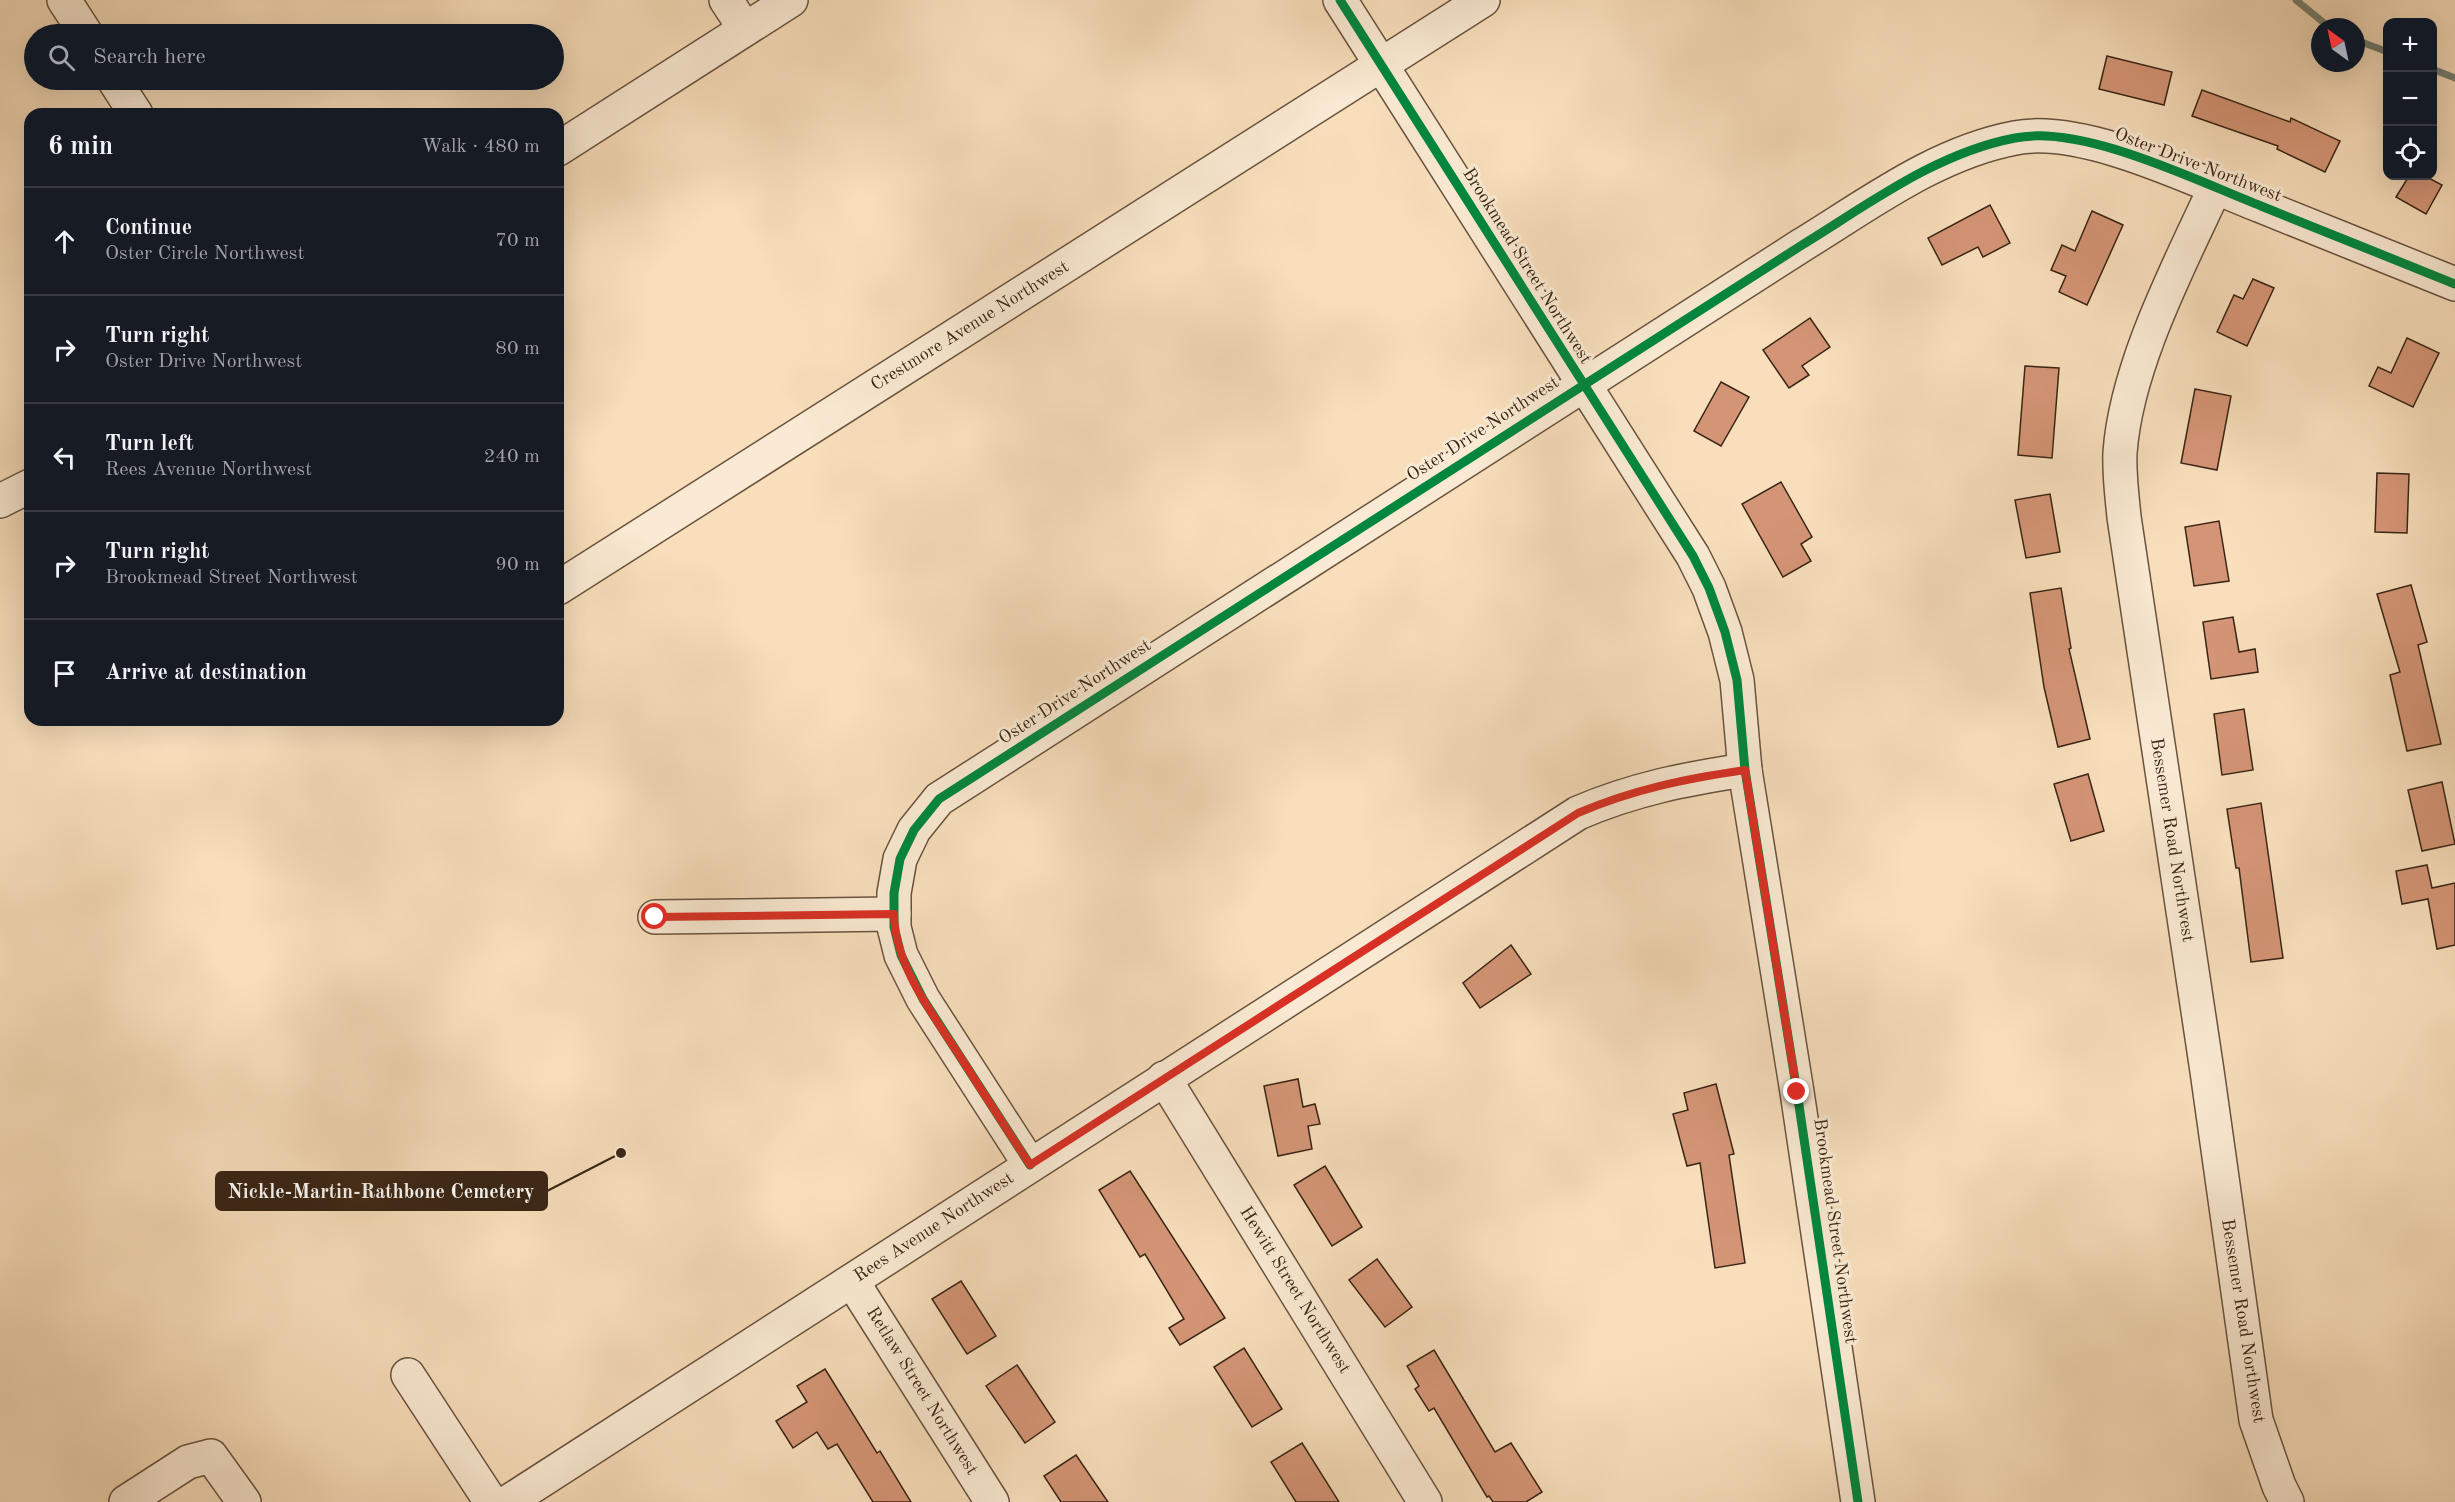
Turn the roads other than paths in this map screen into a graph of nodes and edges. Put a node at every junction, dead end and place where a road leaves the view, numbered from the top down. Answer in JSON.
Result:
{"nodes":[{"id":1,"x":64,"y":0,"type":"edge"},
{"id":2,"x":726,"y":0,"type":"edge"},
{"id":3,"x":791,"y":0,"type":"edge"},
{"id":4,"x":1340,"y":0,"type":"edge"},
{"id":5,"x":1484,"y":0,"type":"edge"},
{"id":6,"x":80,"y":24,"type":"edge"},
{"id":7,"x":745,"y":29,"type":"junction"},
{"id":8,"x":1381,"y":65,"type":"junction"},
{"id":9,"x":120,"y":90,"type":"edge"},
{"id":10,"x":132,"y":108,"type":"edge"},
{"id":11,"x":564,"y":145,"type":"edge"},
{"id":12,"x":2215,"y":188,"type":"junction"},
{"id":13,"x":2455,"y":284,"type":"edge"},
{"id":14,"x":1583,"y":385,"type":"junction"},
{"id":15,"x":24,"y":489,"type":"edge"},
{"id":16,"x":0,"y":501,"type":"edge"},
{"id":17,"x":564,"y":584,"type":"edge"},
{"id":18,"x":1745,"y":770,"type":"junction"},
{"id":19,"x":894,"y":914,"type":"junction"},
{"id":20,"x":655,"y":917,"type":"dead end"},
{"id":21,"x":1164,"y":1078,"type":"junction"},
{"id":22,"x":1030,"y":1165,"type":"junction"},
{"id":23,"x":852,"y":1281,"type":"junction"},
{"id":24,"x":408,"y":1375,"type":"dead end"},
{"id":25,"x":126,"y":1502,"type":"edge"},
{"id":26,"x":244,"y":1502,"type":"edge"},
{"id":27,"x":490,"y":1502,"type":"edge"},
{"id":28,"x":508,"y":1502,"type":"edge"},
{"id":29,"x":992,"y":1502,"type":"edge"},
{"id":30,"x":1425,"y":1502,"type":"edge"},
{"id":31,"x":1858,"y":1502,"type":"edge"},
{"id":32,"x":2287,"y":1502,"type":"edge"}],
"edges":[{"from":1,"to":6,"type":"street"},
{"from":2,"to":7,"type":"street"},
{"from":3,"to":7,"type":"street"},
{"from":4,"to":8,"type":"street","name":"Brookmead Street Northwest"},
{"from":5,"to":8,"type":"street","name":"Crestmore Avenue Northwest"},
{"from":7,"to":11,"type":"street"},
{"from":8,"to":14,"type":"street","name":"Brookmead Street Northwest"},
{"from":8,"to":17,"type":"street","name":"Crestmore Avenue Northwest"},
{"from":9,"to":10,"type":"street"},
{"from":12,"to":13,"type":"street","name":"Oster Drive Northwest"},
{"from":12,"to":14,"type":"street","name":"Oster Drive Northwest"},
{"from":12,"to":32,"type":"street","name":"Bessemer Road Northwest"},
{"from":14,"to":18,"type":"street","name":"Brookmead Street Northwest"},
{"from":14,"to":19,"type":"street","name":"Oster Drive Northwest"},
{"from":15,"to":16,"type":"street"},
{"from":18,"to":21,"type":"street","name":"Rees Avenue Northwest"},
{"from":18,"to":31,"type":"street","name":"Brookmead Street Northwest"},
{"from":19,"to":20,"type":"street"},
{"from":19,"to":22,"type":"street","name":"Oster Drive Northwest"},
{"from":21,"to":22,"type":"street","name":"Rees Avenue Northwest"},
{"from":21,"to":30,"type":"street","name":"Hewitt Street Northwest"},
{"from":22,"to":23,"type":"street","name":"Rees Avenue Northwest"},
{"from":23,"to":28,"type":"street","name":"Rees Avenue Northwest"},
{"from":23,"to":29,"type":"street","name":"Retlaw Street Northwest"},
{"from":24,"to":27,"type":"street"},
{"from":25,"to":26,"type":"street"}]}
